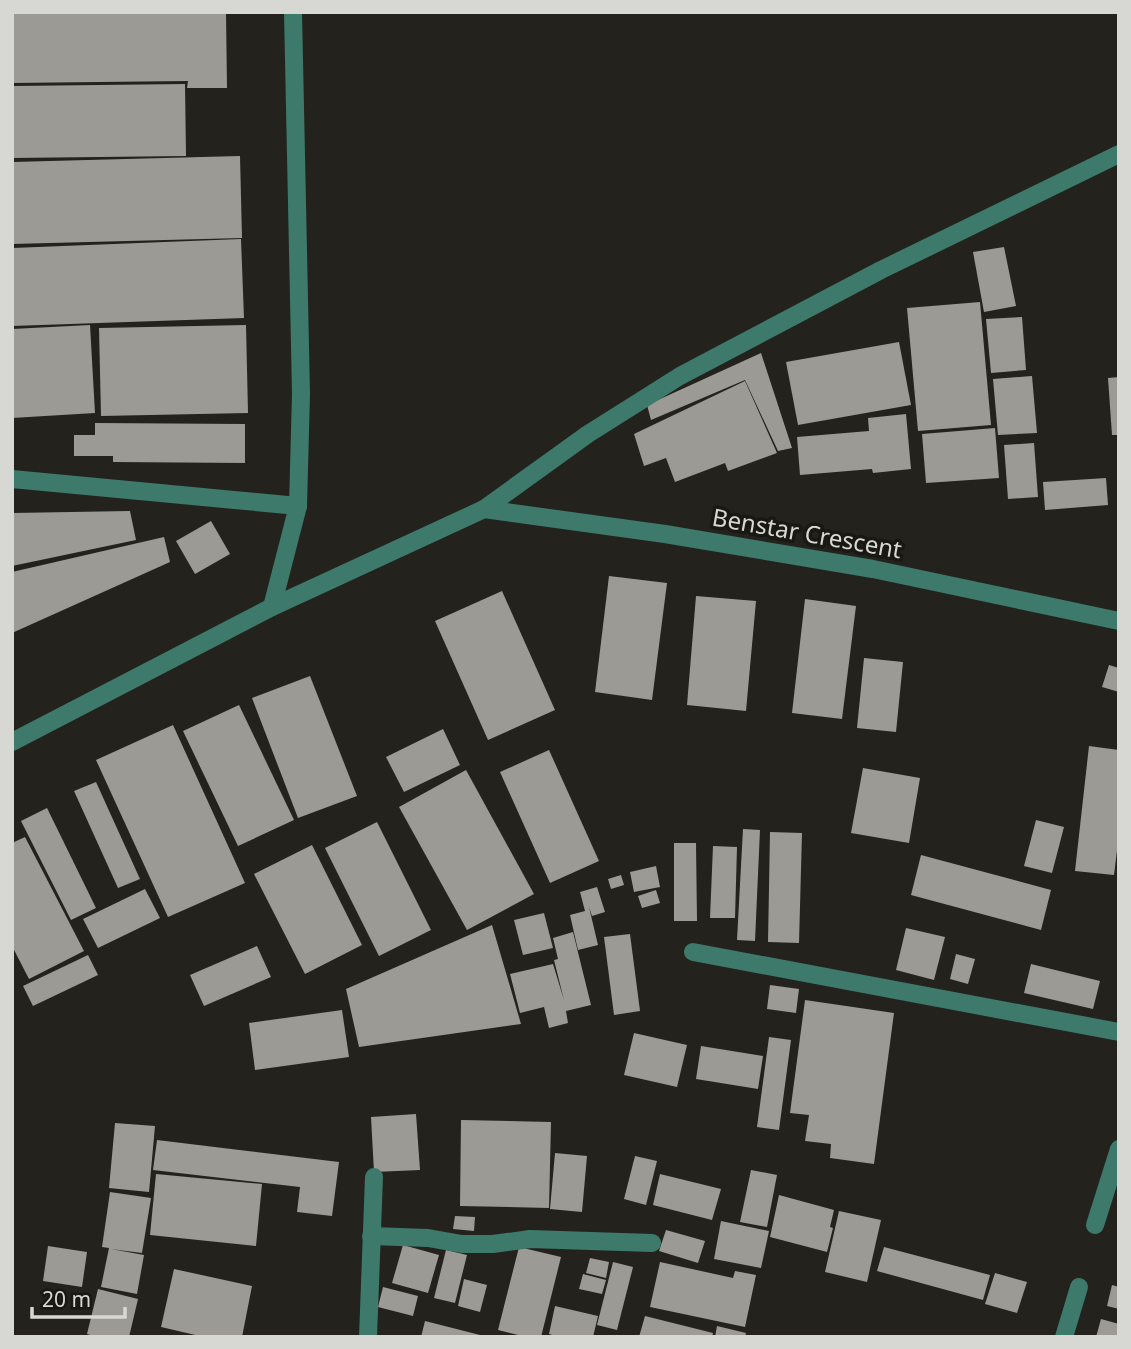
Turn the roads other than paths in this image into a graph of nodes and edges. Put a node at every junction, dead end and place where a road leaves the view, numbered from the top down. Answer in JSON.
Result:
{"nodes":[{"id":1,"x":293,"y":12,"type":"edge"},
{"id":2,"x":1119,"y":154,"type":"edge"},
{"id":3,"x":12,"y":479,"type":"edge"},
{"id":4,"x":298,"y":506,"type":"junction"},
{"id":5,"x":484,"y":509,"type":"junction"},
{"id":6,"x":272,"y":607,"type":"junction"},
{"id":7,"x":1119,"y":621,"type":"edge"},
{"id":8,"x":12,"y":742,"type":"edge"},
{"id":9,"x":693,"y":952,"type":"dead end"},
{"id":10,"x":1119,"y":1032,"type":"edge"},
{"id":11,"x":1119,"y":1149,"type":"edge"},
{"id":12,"x":374,"y":1177,"type":"dead end"},
{"id":13,"x":1095,"y":1225,"type":"dead end"},
{"id":14,"x":371,"y":1236,"type":"junction"},
{"id":15,"x":652,"y":1243,"type":"dead end"},
{"id":16,"x":1079,"y":1287,"type":"dead end"},
{"id":17,"x":368,"y":1337,"type":"edge"},
{"id":18,"x":1064,"y":1337,"type":"edge"}],
"edges":[{"from":1,"to":4,"type":"street"},
{"from":2,"to":5,"type":"street"},
{"from":3,"to":4,"type":"street"},
{"from":4,"to":6,"type":"street"},
{"from":5,"to":6,"type":"street"},
{"from":5,"to":7,"type":"street","name":"Benstar Crescent"},
{"from":6,"to":8,"type":"street"},
{"from":9,"to":10,"type":"street"},
{"from":11,"to":13,"type":"street"},
{"from":12,"to":14,"type":"street"},
{"from":14,"to":15,"type":"street"},
{"from":14,"to":17,"type":"street"},
{"from":16,"to":18,"type":"street"}]}
